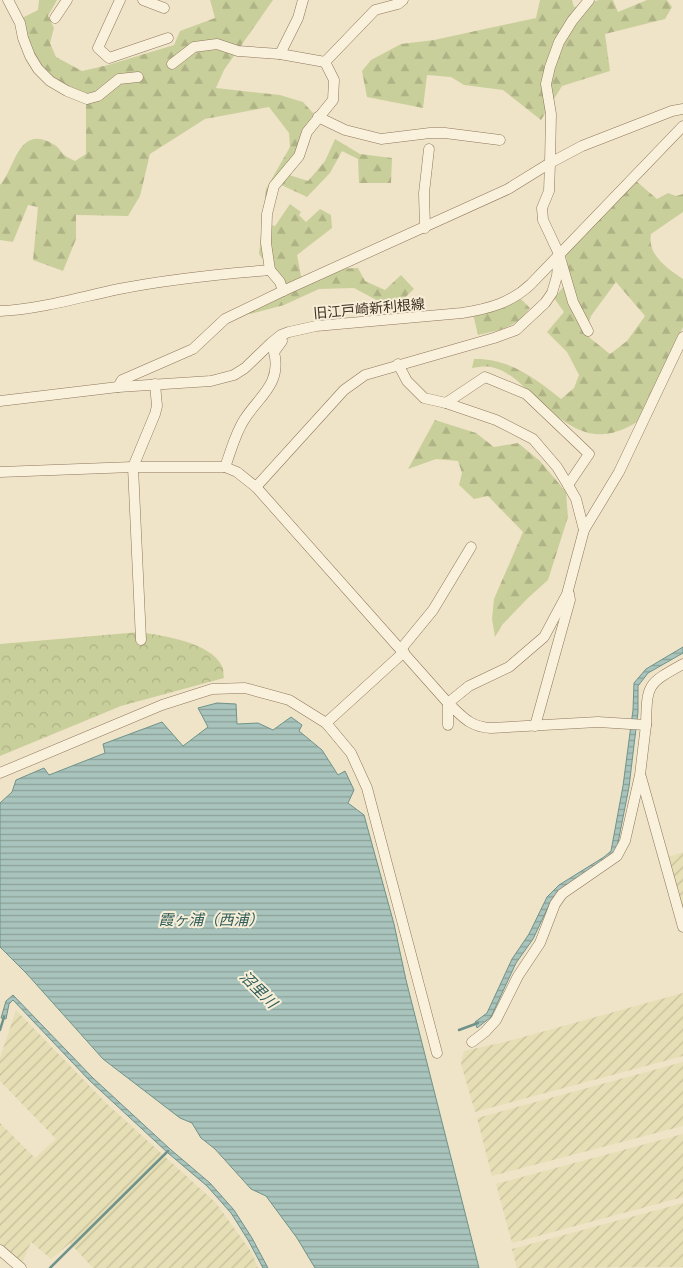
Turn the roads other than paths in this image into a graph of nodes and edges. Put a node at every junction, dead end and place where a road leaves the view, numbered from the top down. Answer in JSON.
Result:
{"nodes":[{"id":1,"x":8,"y":0,"type":"edge"},
{"id":2,"x":67,"y":0,"type":"edge"},
{"id":3,"x":120,"y":0,"type":"edge"},
{"id":4,"x":143,"y":0,"type":"edge"},
{"id":5,"x":303,"y":0,"type":"edge"},
{"id":6,"x":403,"y":0,"type":"edge"},
{"id":7,"x":589,"y":0,"type":"edge"},
{"id":8,"x":164,"y":8,"type":"dead end"},
{"id":9,"x":55,"y":18,"type":"dead end"},
{"id":10,"x":168,"y":38,"type":"dead end"},
{"id":11,"x":280,"y":54,"type":"junction"},
{"id":12,"x":325,"y":62,"type":"junction"},
{"id":13,"x":172,"y":64,"type":"dead end"},
{"id":14,"x":138,"y":78,"type":"dead end"},
{"id":15,"x":683,"y":110,"type":"edge"},
{"id":16,"x":318,"y":117,"type":"junction"},
{"id":17,"x":683,"y":126,"type":"edge"},
{"id":18,"x":500,"y":140,"type":"dead end"},
{"id":19,"x":429,"y":148,"type":"dead end"},
{"id":20,"x":550,"y":163,"type":"junction"},
{"id":21,"x":425,"y":228,"type":"junction"},
{"id":22,"x":559,"y":254,"type":"junction"},
{"id":23,"x":270,"y":270,"type":"junction"},
{"id":24,"x":283,"y":291,"type":"junction"},
{"id":25,"x":0,"y":311,"type":"edge"},
{"id":26,"x":588,"y":332,"type":"dead end"},
{"id":27,"x":281,"y":336,"type":"junction"},
{"id":28,"x":683,"y":337,"type":"edge"},
{"id":29,"x":398,"y":364,"type":"junction"},
{"id":30,"x":155,"y":384,"type":"junction"},
{"id":31,"x":118,"y":387,"type":"junction"},
{"id":32,"x":0,"y":402,"type":"edge"},
{"id":33,"x":446,"y":403,"type":"junction"},
{"id":34,"x":133,"y":467,"type":"junction"},
{"id":35,"x":226,"y":467,"type":"junction"},
{"id":36,"x":0,"y":472,"type":"edge"},
{"id":37,"x":568,"y":485,"type":"junction"},
{"id":38,"x":256,"y":487,"type":"junction"},
{"id":39,"x":584,"y":530,"type":"junction"},
{"id":40,"x":471,"y":547,"type":"dead end"},
{"id":41,"x":568,"y":588,"type":"junction"},
{"id":42,"x":141,"y":640,"type":"dead end"},
{"id":43,"x":402,"y":650,"type":"junction"},
{"id":44,"x":683,"y":664,"type":"edge"},
{"id":45,"x":448,"y":703,"type":"junction"},
{"id":46,"x":326,"y":723,"type":"junction"},
{"id":47,"x":448,"y":725,"type":"dead end"},
{"id":48,"x":646,"y":725,"type":"junction"},
{"id":49,"x":534,"y":726,"type":"junction"},
{"id":50,"x":0,"y":773,"type":"edge"},
{"id":51,"x":640,"y":775,"type":"junction"},
{"id":52,"x":683,"y":928,"type":"edge"},
{"id":53,"x":472,"y":1042,"type":"dead end"},
{"id":54,"x":438,"y":1053,"type":"dead end"},
{"id":55,"x":0,"y":1250,"type":"edge"},
{"id":56,"x":21,"y":1268,"type":"edge"}],
"edges":[{"from":1,"to":14,"type":"street"},
{"from":2,"to":9,"type":"street"},
{"from":3,"to":10,"type":"street"},
{"from":4,"to":8,"type":"street"},
{"from":5,"to":11,"type":"street"},
{"from":6,"to":12,"type":"street"},
{"from":7,"to":20,"type":"street"},
{"from":11,"to":12,"type":"street"},
{"from":11,"to":13,"type":"street"},
{"from":12,"to":16,"type":"street"},
{"from":15,"to":20,"type":"street"},
{"from":16,"to":18,"type":"street"},
{"from":16,"to":23,"type":"street"},
{"from":17,"to":22,"type":"street","name":"旧江戸崎新利根線"},
{"from":19,"to":21,"type":"street"},
{"from":20,"to":21,"type":"street"},
{"from":20,"to":22,"type":"street"},
{"from":21,"to":24,"type":"street"},
{"from":22,"to":26,"type":"street"},
{"from":22,"to":27,"type":"street","name":"旧江戸崎新利根線"},
{"from":22,"to":29,"type":"street"},
{"from":23,"to":24,"type":"street"},
{"from":23,"to":25,"type":"street"},
{"from":24,"to":31,"type":"street"},
{"from":27,"to":30,"type":"street","name":"旧江戸崎新利根線"},
{"from":27,"to":35,"type":"street"},
{"from":28,"to":39,"type":"street"},
{"from":29,"to":33,"type":"street"},
{"from":29,"to":38,"type":"street"},
{"from":30,"to":31,"type":"street","name":"旧江戸崎新利根線"},
{"from":30,"to":34,"type":"street"},
{"from":31,"to":32,"type":"street","name":"旧江戸崎新利根線"},
{"from":33,"to":37,"type":"street"},
{"from":33,"to":37,"type":"street"},
{"from":34,"to":35,"type":"street"},
{"from":34,"to":36,"type":"street"},
{"from":34,"to":42,"type":"street"},
{"from":35,"to":38,"type":"street"},
{"from":37,"to":39,"type":"street"},
{"from":38,"to":43,"type":"street"},
{"from":39,"to":41,"type":"street"},
{"from":40,"to":43,"type":"street"},
{"from":41,"to":45,"type":"street"},
{"from":41,"to":49,"type":"street"},
{"from":43,"to":45,"type":"street"},
{"from":43,"to":46,"type":"street"},
{"from":44,"to":48,"type":"street"},
{"from":45,"to":47,"type":"street"},
{"from":45,"to":49,"type":"street"},
{"from":46,"to":50,"type":"street"},
{"from":46,"to":54,"type":"street"},
{"from":48,"to":49,"type":"street"},
{"from":48,"to":51,"type":"street"},
{"from":51,"to":52,"type":"street"},
{"from":51,"to":53,"type":"street"},
{"from":55,"to":56,"type":"street"}]}
